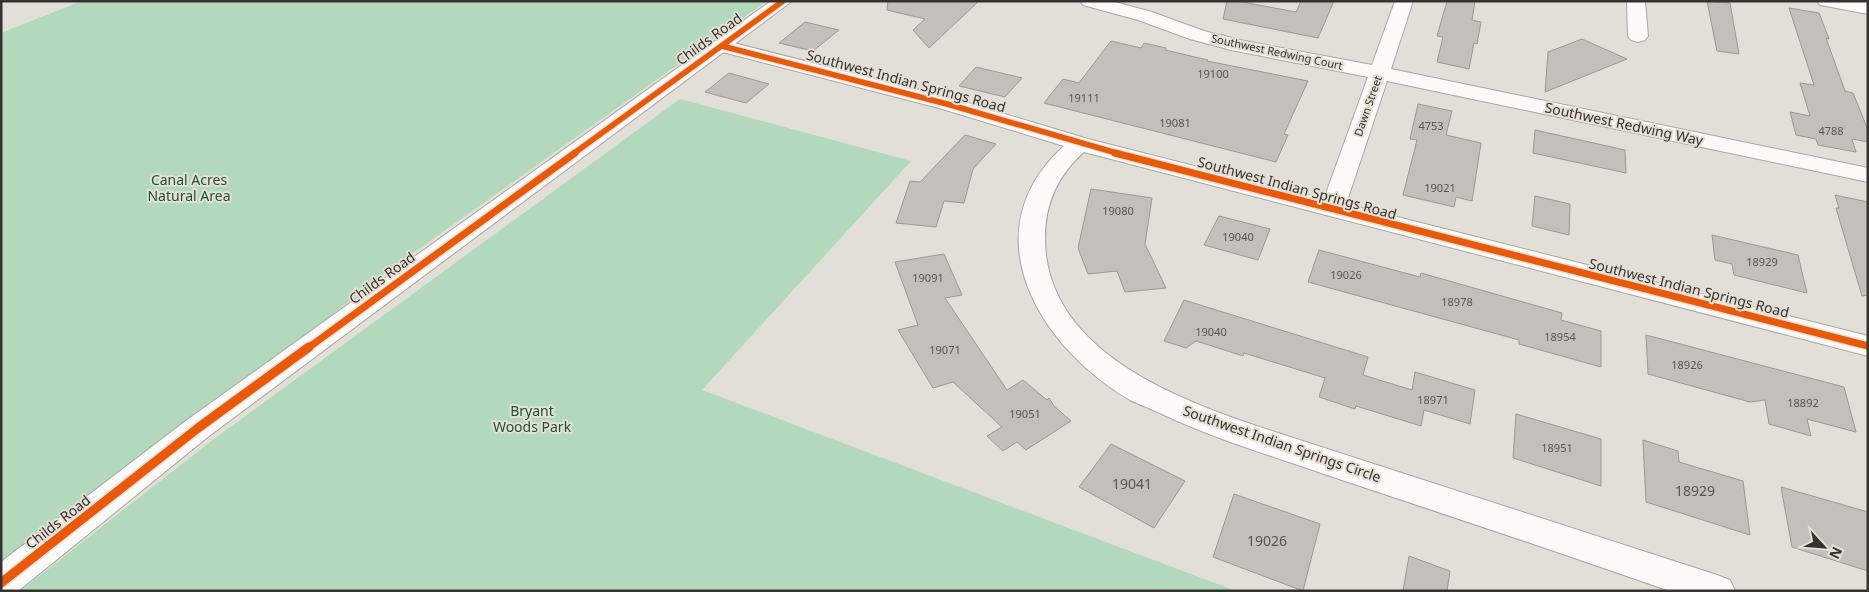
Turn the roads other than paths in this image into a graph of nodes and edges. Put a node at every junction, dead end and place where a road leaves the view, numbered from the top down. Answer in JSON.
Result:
{"nodes":[{"id":1,"x":783,"y":1,"type":"edge"},
{"id":2,"x":1088,"y":1,"type":"edge"},
{"id":3,"x":1404,"y":1,"type":"edge"},
{"id":4,"x":1636,"y":1,"type":"edge"},
{"id":5,"x":1826,"y":1,"type":"edge"},
{"id":6,"x":1868,"y":8,"type":"edge"},
{"id":7,"x":1638,"y":36,"type":"dead end"},
{"id":8,"x":722,"y":46,"type":"junction"},
{"id":9,"x":1380,"y":74,"type":"junction"},
{"id":10,"x":1080,"y":144,"type":"junction"},
{"id":11,"x":1868,"y":175,"type":"edge"},
{"id":12,"x":1332,"y":210,"type":"junction"},
{"id":13,"x":1868,"y":346,"type":"edge"},
{"id":14,"x":1,"y":583,"type":"edge"},
{"id":15,"x":1717,"y":591,"type":"edge"}],
"edges":[{"from":1,"to":8,"type":"street","name":"Childs Road"},
{"from":2,"to":9,"type":"street","name":"Southwest Redwing Court"},
{"from":3,"to":9,"type":"street","name":"Dawn Street"},
{"from":4,"to":7,"type":"street"},
{"from":5,"to":6,"type":"street"},
{"from":8,"to":10,"type":"street","name":"Southwest Indian Springs Road"},
{"from":8,"to":14,"type":"street","name":"Childs Road"},
{"from":9,"to":11,"type":"street","name":"Southwest Redwing Way"},
{"from":9,"to":12,"type":"street","name":"Dawn Street"},
{"from":10,"to":12,"type":"street","name":"Southwest Indian Springs Road"},
{"from":10,"to":15,"type":"street","name":"Southwest Indian Springs Circle"},
{"from":12,"to":13,"type":"street","name":"Southwest Indian Springs Road"}]}
